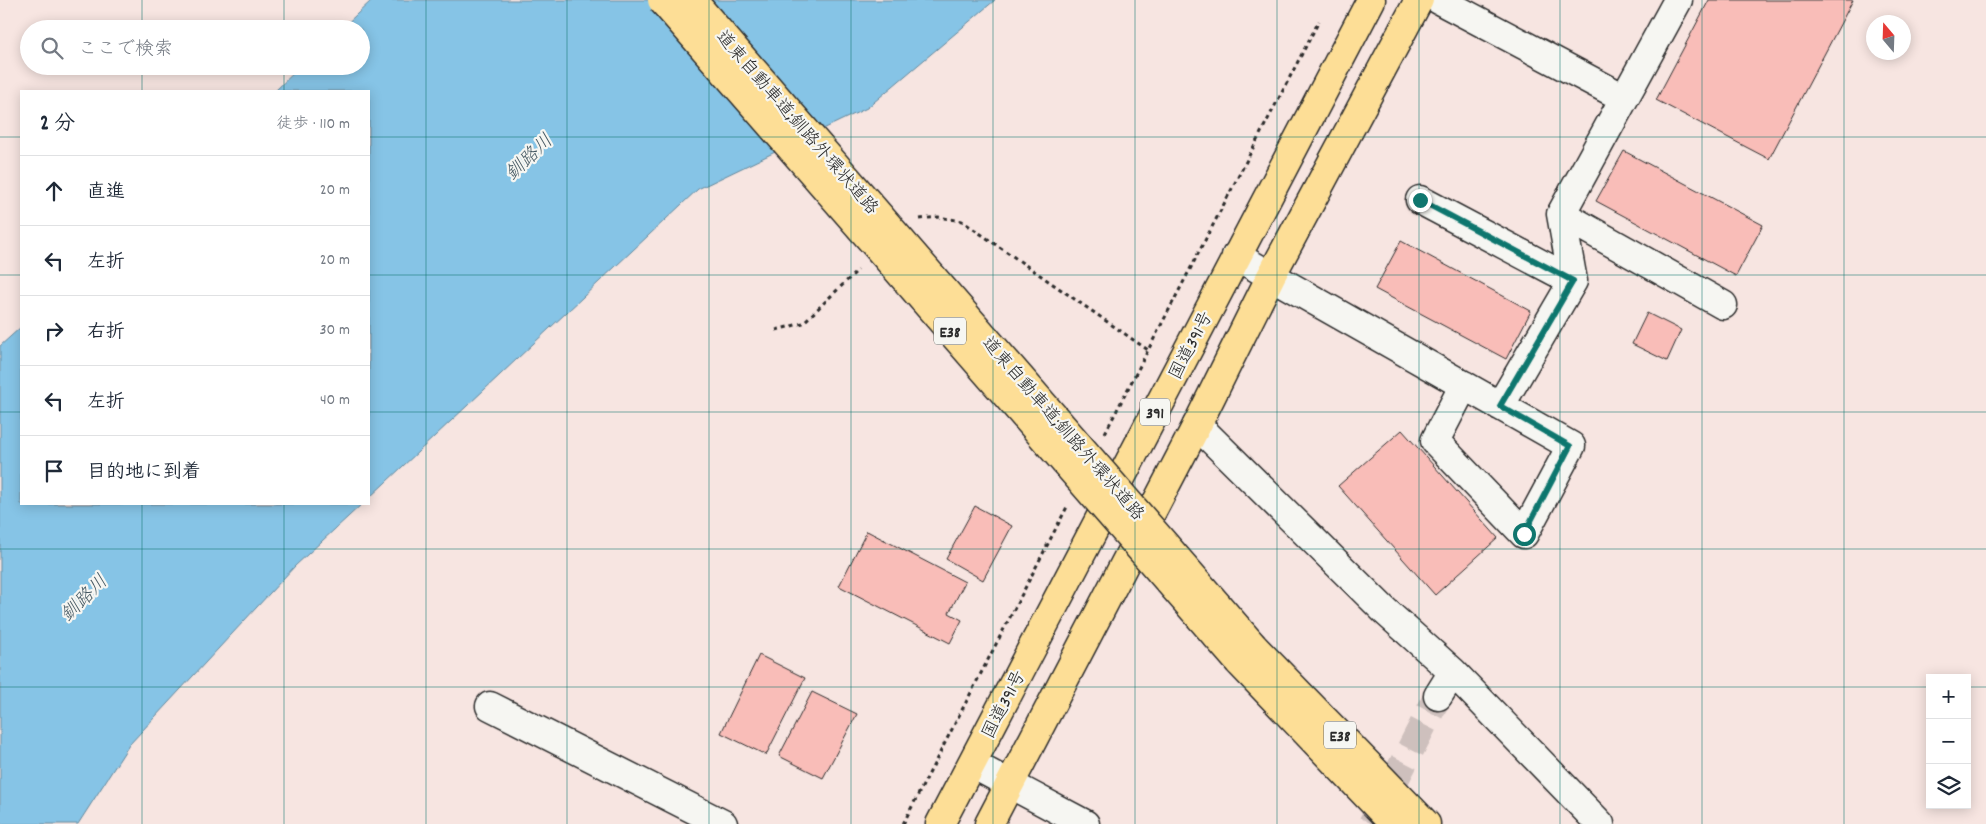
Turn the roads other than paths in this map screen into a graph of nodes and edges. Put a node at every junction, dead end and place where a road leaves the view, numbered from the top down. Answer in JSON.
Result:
{"nodes":[{"id":1,"x":662,"y":0,"type":"edge"},
{"id":2,"x":692,"y":0,"type":"edge"},
{"id":3,"x":1371,"y":0,"type":"edge"},
{"id":4,"x":1419,"y":0,"type":"edge"},
{"id":5,"x":1438,"y":0,"type":"edge"},
{"id":6,"x":1678,"y":0,"type":"edge"},
{"id":7,"x":1624,"y":98,"type":"junction"},
{"id":8,"x":1420,"y":200,"type":"dead end"},
{"id":9,"x":1561,"y":214,"type":"junction"},
{"id":10,"x":1236,"y":256,"type":"junction"},
{"id":11,"x":1271,"y":276,"type":"junction"},
{"id":12,"x":1573,"y":281,"type":"junction"},
{"id":13,"x":1723,"y":305,"type":"dead end"},
{"id":14,"x":1464,"y":385,"type":"junction"},
{"id":15,"x":1500,"y":406,"type":"junction"},
{"id":16,"x":1197,"y":425,"type":"junction"},
{"id":17,"x":1246,"y":654,"type":"junction"},
{"id":18,"x":1453,"y":672,"type":"junction"},
{"id":19,"x":1438,"y":696,"type":"tunnel mouth"},
{"id":20,"x":490,"y":706,"type":"dead end"},
{"id":21,"x":972,"y":764,"type":"junction"},
{"id":22,"x":1009,"y":784,"type":"junction"},
{"id":23,"x":723,"y":824,"type":"edge"},
{"id":24,"x":940,"y":824,"type":"edge"},
{"id":25,"x":989,"y":824,"type":"edge"},
{"id":26,"x":1085,"y":824,"type":"edge"},
{"id":27,"x":1394,"y":824,"type":"edge"},
{"id":28,"x":1426,"y":824,"type":"edge"},
{"id":29,"x":1600,"y":824,"type":"edge"}],
"edges":[{"from":1,"to":17,"type":"highway","name":"道東自動車道;釧路外環状道路","number":"E38","bridge":true},
{"from":2,"to":17,"type":"highway","name":"道東自動車道;釧路外環状道路","number":"E38","bridge":true},
{"from":3,"to":10,"type":"highway","name":"国道391号","number":"391"},
{"from":4,"to":11,"type":"highway","number":"391"},
{"from":5,"to":7,"type":"street"},
{"from":6,"to":7,"type":"street"},
{"from":7,"to":9,"type":"street"},
{"from":8,"to":12,"type":"street"},
{"from":9,"to":12,"type":"street"},
{"from":9,"to":13,"type":"street"},
{"from":10,"to":11,"type":"street"},
{"from":10,"to":21,"type":"highway","name":"国道391号","number":"391"},
{"from":11,"to":14,"type":"street"},
{"from":11,"to":16,"type":"highway","number":"391"},
{"from":12,"to":15,"type":"street"},
{"from":14,"to":15,"type":"street"},
{"from":14,"to":15,"type":"street"},
{"from":16,"to":18,"type":"street"},
{"from":16,"to":22,"type":"highway","number":"391"},
{"from":17,"to":27,"type":"highway","name":"道東自動車道;釧路外環状道路","number":"E38"},
{"from":17,"to":28,"type":"highway","name":"道東自動車道;釧路外環状道路","number":"E38"},
{"from":18,"to":19,"type":"street"},
{"from":18,"to":29,"type":"street"},
{"from":20,"to":23,"type":"street"},
{"from":21,"to":22,"type":"street"},
{"from":21,"to":24,"type":"highway","name":"国道391号","number":"391"},
{"from":22,"to":25,"type":"highway","number":"391"},
{"from":22,"to":26,"type":"street"}]}
